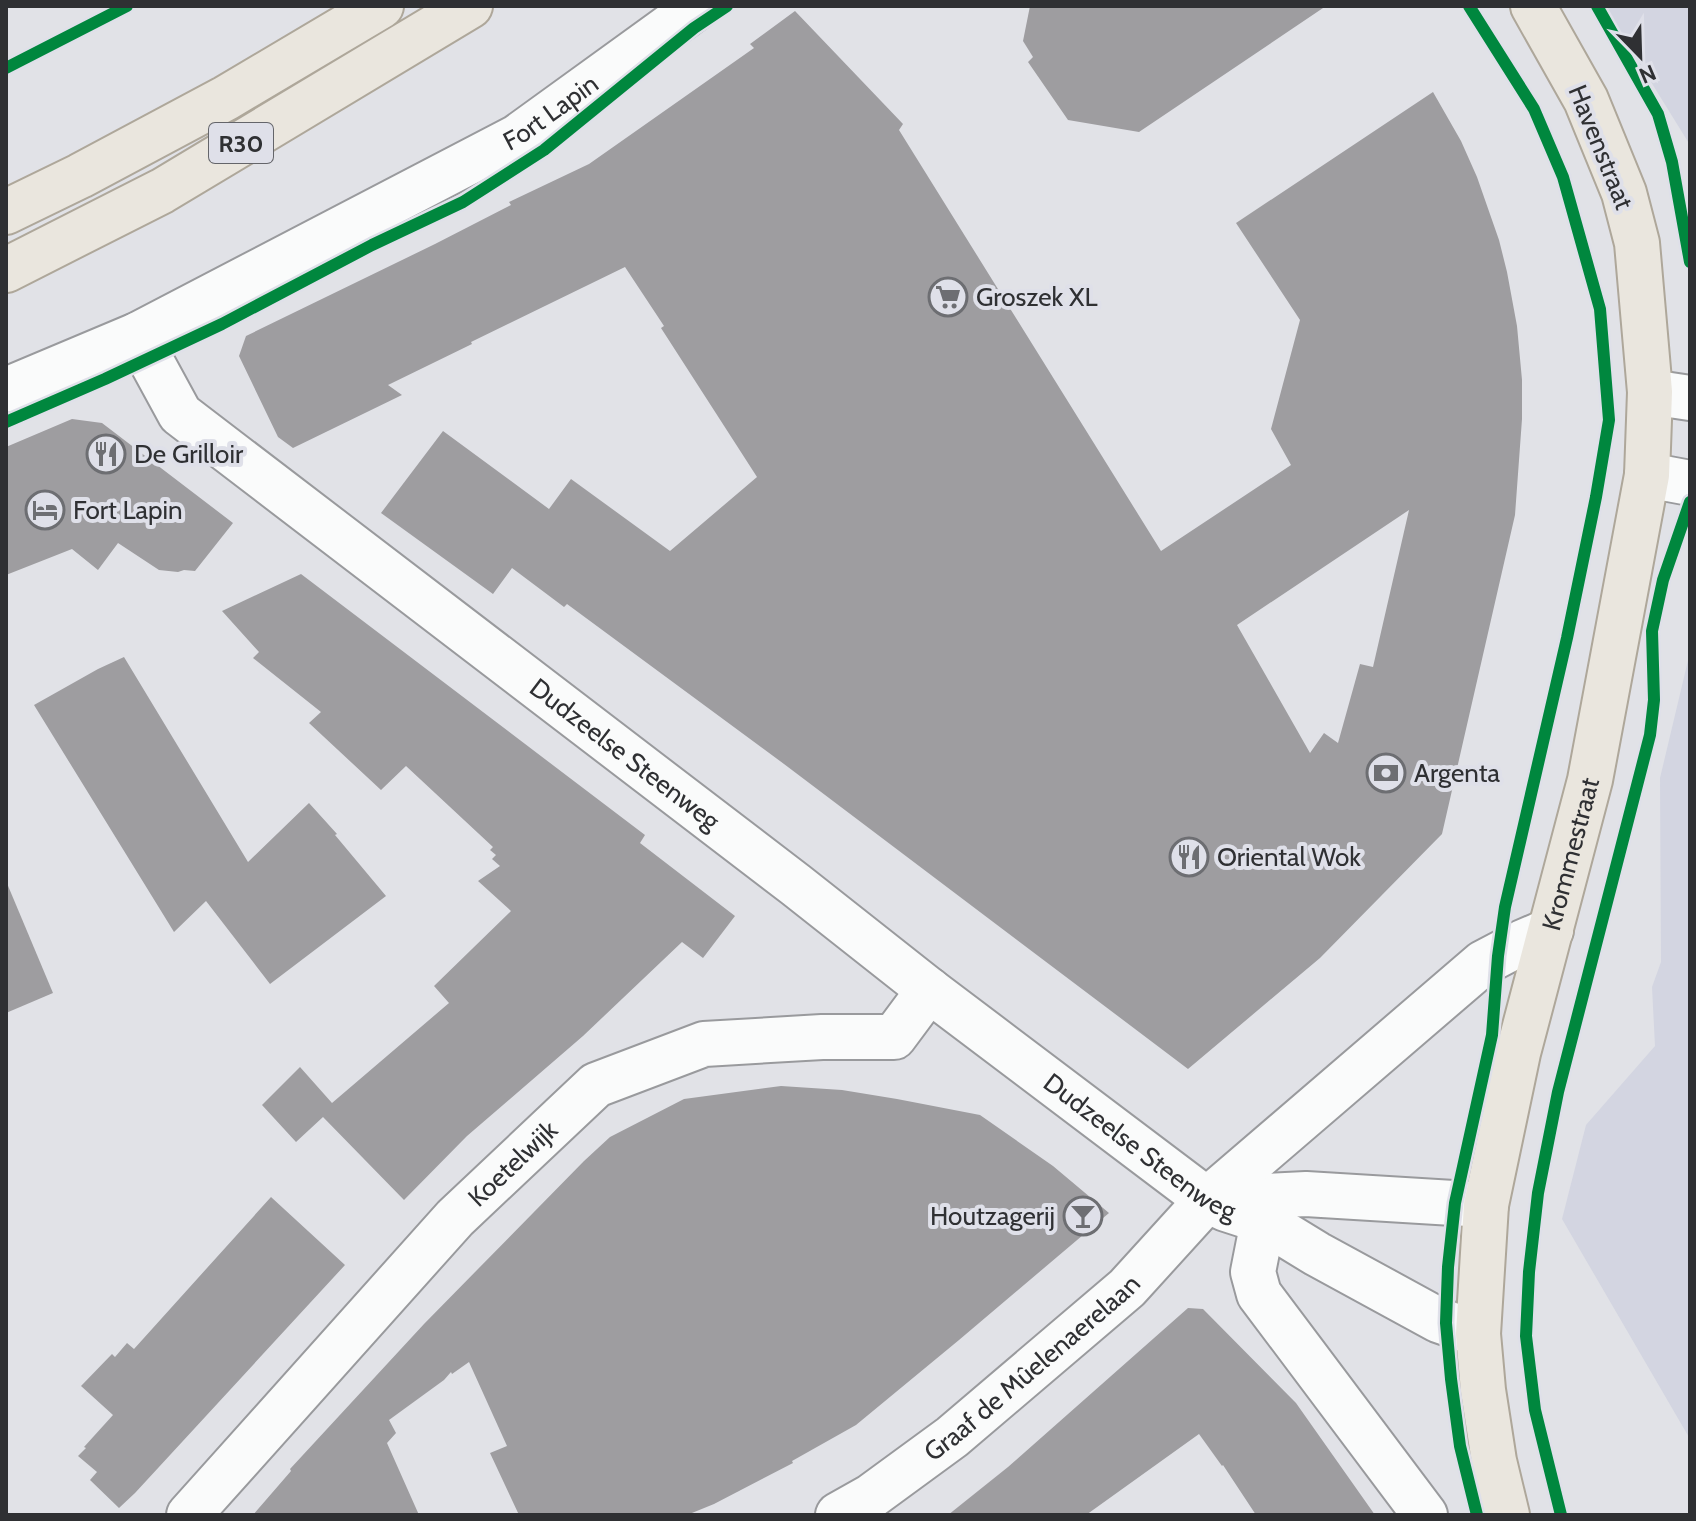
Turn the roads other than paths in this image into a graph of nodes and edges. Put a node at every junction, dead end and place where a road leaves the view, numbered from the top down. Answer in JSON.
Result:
{"nodes":[{"id":1,"x":381,"y":6,"type":"edge"},
{"id":2,"x":470,"y":6,"type":"edge"},
{"id":3,"x":698,"y":6,"type":"edge"},
{"id":4,"x":1533,"y":6,"type":"edge"},
{"id":5,"x":6,"y":212,"type":"edge"},
{"id":6,"x":6,"y":270,"type":"edge"},
{"id":7,"x":137,"y":335,"type":"junction"},
{"id":8,"x":6,"y":390,"type":"edge"},
{"id":9,"x":1670,"y":395,"type":"edge"},
{"id":10,"x":1647,"y":475,"type":"junction"},
{"id":11,"x":1690,"y":483,"type":"edge"},
{"id":12,"x":1551,"y":930,"type":"junction"},
{"id":13,"x":929,"y":990,"type":"junction"},
{"id":14,"x":1207,"y":1200,"type":"junction"},
{"id":15,"x":1486,"y":1205,"type":"junction"},
{"id":16,"x":1263,"y":1221,"type":"junction"},
{"id":17,"x":1478,"y":1334,"type":"junction"},
{"id":18,"x":189,"y":1515,"type":"edge"},
{"id":19,"x":838,"y":1515,"type":"edge"},
{"id":20,"x":1425,"y":1515,"type":"edge"},
{"id":21,"x":1507,"y":1515,"type":"edge"}],
"edges":[{"from":1,"to":5,"type":"main road","number":"R30"},
{"from":2,"to":6,"type":"main road","number":"R30"},
{"from":3,"to":7,"type":"street","name":"Fort Lapin"},
{"from":4,"to":9,"type":"main road","name":"Havenstraat"},
{"from":7,"to":8,"type":"street"},
{"from":7,"to":13,"type":"street","name":"Dudzeelse Steenweg"},
{"from":9,"to":10,"type":"main road","name":"Krommestraat"},
{"from":10,"to":11,"type":"street"},
{"from":10,"to":12,"type":"main road","name":"Krommestraat"},
{"from":12,"to":14,"type":"street","name":"Krommestraat"},
{"from":12,"to":15,"type":"main road"},
{"from":13,"to":14,"type":"street","name":"Dudzeelse Steenweg"},
{"from":13,"to":18,"type":"street","name":"Koetelwijk"},
{"from":14,"to":15,"type":"street"},
{"from":14,"to":16,"type":"street","name":"Dudzeelse Steenweg"},
{"from":14,"to":19,"type":"street","name":"Graaf de Mûelenaerelaan"},
{"from":15,"to":17,"type":"main road"},
{"from":16,"to":17,"type":"street","name":"Dudzeelse Steenweg"},
{"from":16,"to":20,"type":"street","name":"Dudzeelse Steenweg"},
{"from":17,"to":21,"type":"main road"}]}
